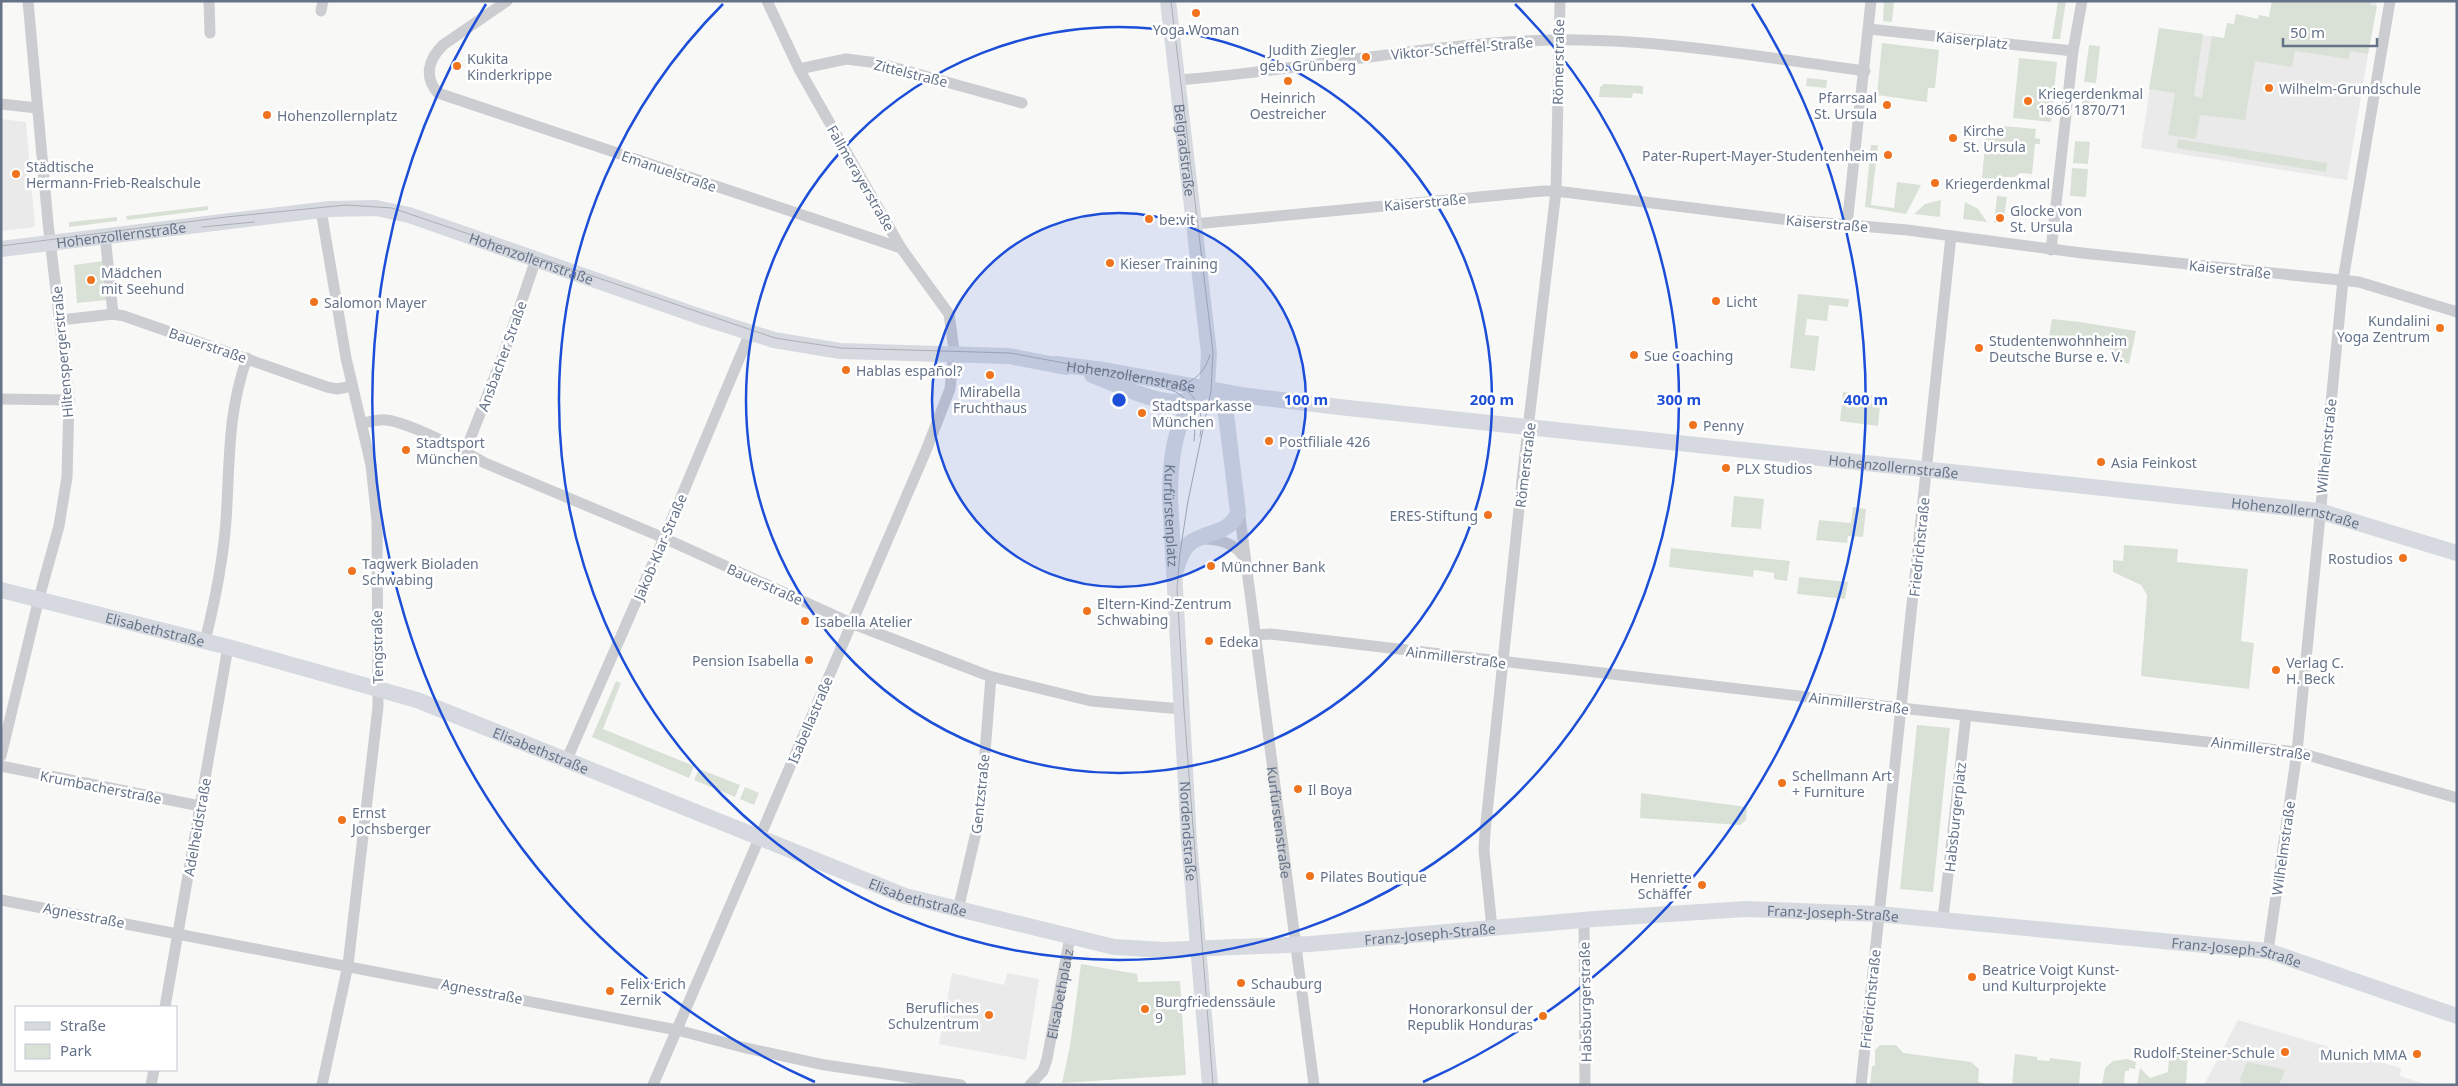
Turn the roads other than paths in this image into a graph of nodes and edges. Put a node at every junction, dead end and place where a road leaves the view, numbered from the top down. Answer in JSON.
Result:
{"nodes":[{"id":1,"x":28,"y":1,"type":"edge"},
{"id":2,"x":209,"y":1,"type":"edge"},
{"id":3,"x":507,"y":1,"type":"edge"},
{"id":4,"x":766,"y":1,"type":"edge"},
{"id":5,"x":1168,"y":1,"type":"edge"},
{"id":6,"x":1560,"y":1,"type":"edge"},
{"id":7,"x":1871,"y":1,"type":"edge"},
{"id":8,"x":2082,"y":1,"type":"edge"},
{"id":9,"x":2390,"y":1,"type":"edge"},
{"id":10,"x":1869,"y":29,"type":"junction"},
{"id":11,"x":210,"y":33,"type":"dead end"},
{"id":12,"x":1559,"y":40,"type":"junction"},
{"id":13,"x":2072,"y":50,"type":"junction"},
{"id":14,"x":799,"y":69,"type":"junction"},
{"id":15,"x":1865,"y":71,"type":"junction"},
{"id":16,"x":1178,"y":80,"type":"junction"},
{"id":17,"x":1022,"y":103,"type":"dead end"},
{"id":18,"x":1,"y":104,"type":"edge"},
{"id":19,"x":36,"y":108,"type":"junction"},
{"id":20,"x":1556,"y":192,"type":"junction"},
{"id":21,"x":321,"y":210,"type":"junction"},
{"id":22,"x":1194,"y":224,"type":"junction"},
{"id":23,"x":1848,"y":226,"type":"junction"},
{"id":24,"x":105,"y":236,"type":"junction"},
{"id":25,"x":1951,"y":236,"type":"junction"},
{"id":26,"x":51,"y":242,"type":"junction"},
{"id":27,"x":901,"y":248,"type":"junction"},
{"id":28,"x":1,"y":249,"type":"edge"},
{"id":29,"x":2051,"y":250,"type":"junction"},
{"id":30,"x":536,"y":259,"type":"junction"},
{"id":31,"x":2343,"y":280,"type":"junction"},
{"id":32,"x":2457,"y":312,"type":"edge"},
{"id":33,"x":113,"y":314,"type":"junction"},
{"id":34,"x":61,"y":320,"type":"junction"},
{"id":35,"x":750,"y":333,"type":"junction"},
{"id":36,"x":954,"y":352,"type":"junction"},
{"id":37,"x":247,"y":358,"type":"junction"},
{"id":38,"x":1056,"y":364,"type":"junction"},
{"id":39,"x":352,"y":386,"type":"junction"},
{"id":40,"x":1207,"y":388,"type":"junction"},
{"id":41,"x":1,"y":399,"type":"edge"},
{"id":42,"x":69,"y":400,"type":"junction"},
{"id":43,"x":1167,"y":400,"type":"junction"},
{"id":44,"x":1182,"y":418,"type":"junction"},
{"id":45,"x":363,"y":423,"type":"junction"},
{"id":46,"x":1529,"y":427,"type":"junction"},
{"id":47,"x":465,"y":452,"type":"junction"},
{"id":48,"x":1927,"y":470,"type":"junction"},
{"id":49,"x":1238,"y":505,"type":"junction"},
{"id":50,"x":2319,"y":511,"type":"junction"},
{"id":51,"x":1170,"y":514,"type":"junction"},
{"id":52,"x":664,"y":538,"type":"junction"},
{"id":53,"x":1198,"y":539,"type":"junction"},
{"id":54,"x":2457,"y":553,"type":"edge"},
{"id":55,"x":1245,"y":562,"type":"junction"},
{"id":56,"x":1174,"y":578,"type":"junction"},
{"id":57,"x":1,"y":590,"type":"edge"},
{"id":58,"x":39,"y":598,"type":"junction"},
{"id":59,"x":851,"y":623,"type":"junction"},
{"id":60,"x":1255,"y":635,"type":"junction"},
{"id":61,"x":205,"y":641,"type":"junction"},
{"id":62,"x":228,"y":647,"type":"junction"},
{"id":63,"x":1503,"y":663,"type":"junction"},
{"id":64,"x":991,"y":677,"type":"junction"},
{"id":65,"x":378,"y":688,"type":"junction"},
{"id":66,"x":1901,"y":708,"type":"junction"},
{"id":67,"x":1181,"y":709,"type":"junction"},
{"id":68,"x":1966,"y":716,"type":"junction"},
{"id":69,"x":4,"y":730,"type":"edge"},
{"id":70,"x":2297,"y":752,"type":"junction"},
{"id":71,"x":1,"y":756,"type":"edge"},
{"id":72,"x":567,"y":759,"type":"junction"},
{"id":73,"x":1,"y":766,"type":"edge"},
{"id":74,"x":2457,"y":798,"type":"edge"},
{"id":75,"x":200,"y":806,"type":"junction"},
{"id":76,"x":760,"y":838,"type":"junction"},
{"id":77,"x":1,"y":900,"type":"edge"},
{"id":78,"x":958,"y":910,"type":"junction"},
{"id":79,"x":1878,"y":914,"type":"junction"},
{"id":80,"x":1943,"y":919,"type":"junction"},
{"id":81,"x":1584,"y":920,"type":"junction"},
{"id":82,"x":1492,"y":928,"type":"junction"},
{"id":83,"x":178,"y":933,"type":"junction"},
{"id":84,"x":1070,"y":937,"type":"junction"},
{"id":85,"x":1296,"y":944,"type":"junction"},
{"id":86,"x":1198,"y":949,"type":"junction"},
{"id":87,"x":2268,"y":951,"type":"junction"},
{"id":88,"x":348,"y":965,"type":"junction"},
{"id":89,"x":165,"y":1006,"type":"edge"},
{"id":90,"x":2457,"y":1016,"type":"edge"},
{"id":91,"x":677,"y":1030,"type":"junction"},
{"id":92,"x":154,"y":1071,"type":"edge"},
{"id":93,"x":152,"y":1085,"type":"edge"},
{"id":94,"x":322,"y":1085,"type":"edge"},
{"id":95,"x":653,"y":1085,"type":"edge"},
{"id":96,"x":961,"y":1085,"type":"edge"},
{"id":97,"x":1030,"y":1085,"type":"edge"},
{"id":98,"x":1210,"y":1085,"type":"edge"},
{"id":99,"x":1314,"y":1085,"type":"edge"},
{"id":100,"x":1585,"y":1085,"type":"edge"},
{"id":101,"x":1861,"y":1085,"type":"edge"}],
"edges":[{"from":1,"to":19,"type":"street","name":"Hiltenspergerstraße"},
{"from":2,"to":11,"type":"street"},
{"from":3,"to":27,"type":"street","name":"Emanuelstraße"},
{"from":4,"to":14,"type":"street","name":"Fallmerayerstraße"},
{"from":5,"to":16,"type":"main road","name":"Belgradstraße"},
{"from":6,"to":12,"type":"street","name":"Römerstraße"},
{"from":7,"to":10,"type":"street"},
{"from":8,"to":13,"type":"street"},
{"from":9,"to":31,"type":"street","name":"Wilhelmstraße"},
{"from":10,"to":13,"type":"street","name":"Kaiserplatz"},
{"from":10,"to":15,"type":"street"},
{"from":12,"to":15,"type":"street","name":"Viktor-Scheffel-Straße"},
{"from":12,"to":16,"type":"street","name":"Viktor-Scheffel-Straße"},
{"from":12,"to":20,"type":"street","name":"Römerstraße"},
{"from":13,"to":29,"type":"street"},
{"from":14,"to":17,"type":"street","name":"Zittelstraße"},
{"from":14,"to":27,"type":"street","name":"Fallmerayerstraße"},
{"from":15,"to":23,"type":"street"},
{"from":16,"to":22,"type":"main road","name":"Belgradstraße"},
{"from":18,"to":19,"type":"street"},
{"from":19,"to":26,"type":"street","name":"Hiltenspergerstraße"},
{"from":20,"to":22,"type":"street","name":"Kaiserstraße"},
{"from":20,"to":23,"type":"street","name":"Kaiserstraße"},
{"from":20,"to":46,"type":"street","name":"Römerstraße"},
{"from":21,"to":24,"type":"main road","name":"Hohenzollernstraße"},
{"from":21,"to":30,"type":"main road","name":"Hohenzollernstraße"},
{"from":21,"to":39,"type":"street","name":"Tengstraße"},
{"from":22,"to":40,"type":"main road","name":"Belgradstraße"},
{"from":23,"to":25,"type":"street","name":"Kaiserstraße"},
{"from":24,"to":26,"type":"main road","name":"Hohenzollernstraße"},
{"from":24,"to":33,"type":"street"},
{"from":25,"to":29,"type":"street","name":"Kaiserstraße"},
{"from":25,"to":48,"type":"street","name":"Friedrichstraße"},
{"from":26,"to":28,"type":"main road","name":"Hohenzollernstraße"},
{"from":26,"to":34,"type":"street","name":"Hiltenspergerstraße"},
{"from":27,"to":36,"type":"street","name":"Fallmerayerstraße"},
{"from":29,"to":31,"type":"street","name":"Kaiserstraße"},
{"from":30,"to":35,"type":"main road","name":"Hohenzollernstraße"},
{"from":30,"to":47,"type":"street","name":"Ansbacher Straße"},
{"from":31,"to":32,"type":"street","name":"Kaiserstraße"},
{"from":31,"to":50,"type":"street","name":"Wilhelmstraße"},
{"from":33,"to":34,"type":"street","name":"Bauerstraße"},
{"from":33,"to":37,"type":"street","name":"Bauerstraße"},
{"from":34,"to":42,"type":"street","name":"Hiltenspergerstraße"},
{"from":35,"to":36,"type":"main road","name":"Hohenzollernstraße"},
{"from":35,"to":52,"type":"street","name":"Jakob-Klar-Straße"},
{"from":36,"to":38,"type":"main road","name":"Hohenzollernstraße"},
{"from":36,"to":59,"type":"street","name":"Isabellastraße"},
{"from":37,"to":39,"type":"street","name":"Bauerstraße"},
{"from":37,"to":61,"type":"street"},
{"from":38,"to":40,"type":"main road","name":"Hohenzollernstraße"},
{"from":38,"to":43,"type":"main road","name":"Hohenzollernstraße"},
{"from":39,"to":45,"type":"street","name":"Tengstraße"},
{"from":40,"to":43,"type":"main road","name":"Hohenzollernstraße"},
{"from":40,"to":44,"type":"main road","name":"Kurfürstenplatz"},
{"from":40,"to":46,"type":"main road","name":"Hohenzollernstraße"},
{"from":40,"to":49,"type":"main road"},
{"from":41,"to":42,"type":"street"},
{"from":42,"to":58,"type":"street","name":"Hiltenspergerstraße"},
{"from":43,"to":44,"type":"main road","name":"Hohenzollernstraße"},
{"from":44,"to":51,"type":"main road","name":"Kurfürstenplatz"},
{"from":45,"to":47,"type":"street","name":"Bauerstraße"},
{"from":45,"to":65,"type":"street","name":"Tengstraße"},
{"from":46,"to":48,"type":"main road","name":"Hohenzollernstraße"},
{"from":46,"to":63,"type":"street","name":"Römerstraße"},
{"from":47,"to":52,"type":"street","name":"Bauerstraße"},
{"from":48,"to":50,"type":"main road","name":"Hohenzollernstraße"},
{"from":48,"to":66,"type":"street","name":"Friedrichstraße"},
{"from":49,"to":53,"type":"main road","name":"Kurfürstenplatz"},
{"from":49,"to":55,"type":"street"},
{"from":50,"to":54,"type":"main road","name":"Hohenzollernstraße"},
{"from":50,"to":70,"type":"street","name":"Wilhelmstraße"},
{"from":51,"to":53,"type":"main road"},
{"from":51,"to":56,"type":"main road","name":"Kurfürstenplatz"},
{"from":52,"to":59,"type":"street","name":"Bauerstraße"},
{"from":52,"to":72,"type":"street","name":"Jakob-Klar-Straße"},
{"from":53,"to":55,"type":"street","name":"Kurfürstenplatz"},
{"from":53,"to":56,"type":"main road","name":"Kurfürstenplatz"},
{"from":55,"to":60,"type":"street","name":"Kurfürstenstraße"},
{"from":56,"to":67,"type":"main road","name":"Nordendstraße"},
{"from":57,"to":58,"type":"main road","name":"Elisabethstraße"},
{"from":58,"to":61,"type":"main road","name":"Elisabethstraße"},
{"from":58,"to":69,"type":"street","name":"Hiltenspergerstraße"},
{"from":59,"to":64,"type":"street","name":"Bauerstraße"},
{"from":59,"to":76,"type":"street","name":"Isabellastraße"},
{"from":60,"to":63,"type":"street","name":"Ainmillerstraße"},
{"from":60,"to":85,"type":"street","name":"Kurfürstenstraße"},
{"from":61,"to":62,"type":"main road","name":"Elisabethstraße"},
{"from":62,"to":65,"type":"main road","name":"Elisabethstraße"},
{"from":62,"to":75,"type":"street","name":"Adelheidstraße"},
{"from":63,"to":66,"type":"street","name":"Ainmillerstraße"},
{"from":63,"to":82,"type":"street","name":"Römerstraße"},
{"from":64,"to":67,"type":"street","name":"Bauerstraße"},
{"from":64,"to":78,"type":"street","name":"Gentzstraße"},
{"from":65,"to":72,"type":"main road","name":"Elisabethstraße"},
{"from":65,"to":88,"type":"street","name":"Tengstraße"},
{"from":66,"to":68,"type":"street","name":"Ainmillerstraße"},
{"from":66,"to":79,"type":"street"},
{"from":67,"to":86,"type":"main road","name":"Nordendstraße"},
{"from":68,"to":70,"type":"street","name":"Ainmillerstraße"},
{"from":68,"to":80,"type":"street","name":"Habsburgerplatz"},
{"from":69,"to":71,"type":"street","name":"Hiltenspergerstraße"},
{"from":70,"to":74,"type":"street","name":"Ainmillerstraße"},
{"from":70,"to":87,"type":"street","name":"Wilhelmstraße"},
{"from":72,"to":76,"type":"main road","name":"Elisabethstraße"},
{"from":73,"to":75,"type":"street","name":"Krumbacherstraße"},
{"from":75,"to":83,"type":"street","name":"Adelheidstraße"},
{"from":76,"to":78,"type":"main road","name":"Elisabethstraße"},
{"from":76,"to":91,"type":"street","name":"Isabellastraße"},
{"from":77,"to":83,"type":"street","name":"Agnesstraße"},
{"from":78,"to":84,"type":"main road","name":"Elisabethstraße"},
{"from":79,"to":80,"type":"main road","name":"Franz-Joseph-Straße"},
{"from":79,"to":81,"type":"main road","name":"Franz-Joseph-Straße"},
{"from":79,"to":101,"type":"street","name":"Friedrichstraße"},
{"from":80,"to":87,"type":"main road","name":"Franz-Joseph-Straße"},
{"from":81,"to":82,"type":"main road","name":"Franz-Joseph-Straße"},
{"from":81,"to":100,"type":"street","name":"Habsburgerstraße"},
{"from":82,"to":85,"type":"main road","name":"Franz-Joseph-Straße"},
{"from":83,"to":88,"type":"street","name":"Agnesstraße"},
{"from":83,"to":89,"type":"street","name":"Adelheidstraße"},
{"from":84,"to":86,"type":"main road","name":"Elisabethplatz"},
{"from":84,"to":97,"type":"street","name":"Elisabethplatz"},
{"from":85,"to":86,"type":"main road","name":"Franz-Joseph-Straße"},
{"from":85,"to":99,"type":"street","name":"Kurfürstenstraße"},
{"from":86,"to":98,"type":"main road","name":"Nordendstraße"},
{"from":87,"to":90,"type":"main road","name":"Franz-Joseph-Straße"},
{"from":88,"to":91,"type":"street","name":"Agnesstraße"},
{"from":88,"to":94,"type":"street","name":"Tengstraße"},
{"from":91,"to":95,"type":"street","name":"Isabellastraße"},
{"from":91,"to":96,"type":"street","name":"Agnesstraße"},
{"from":92,"to":93,"type":"street"}]}
